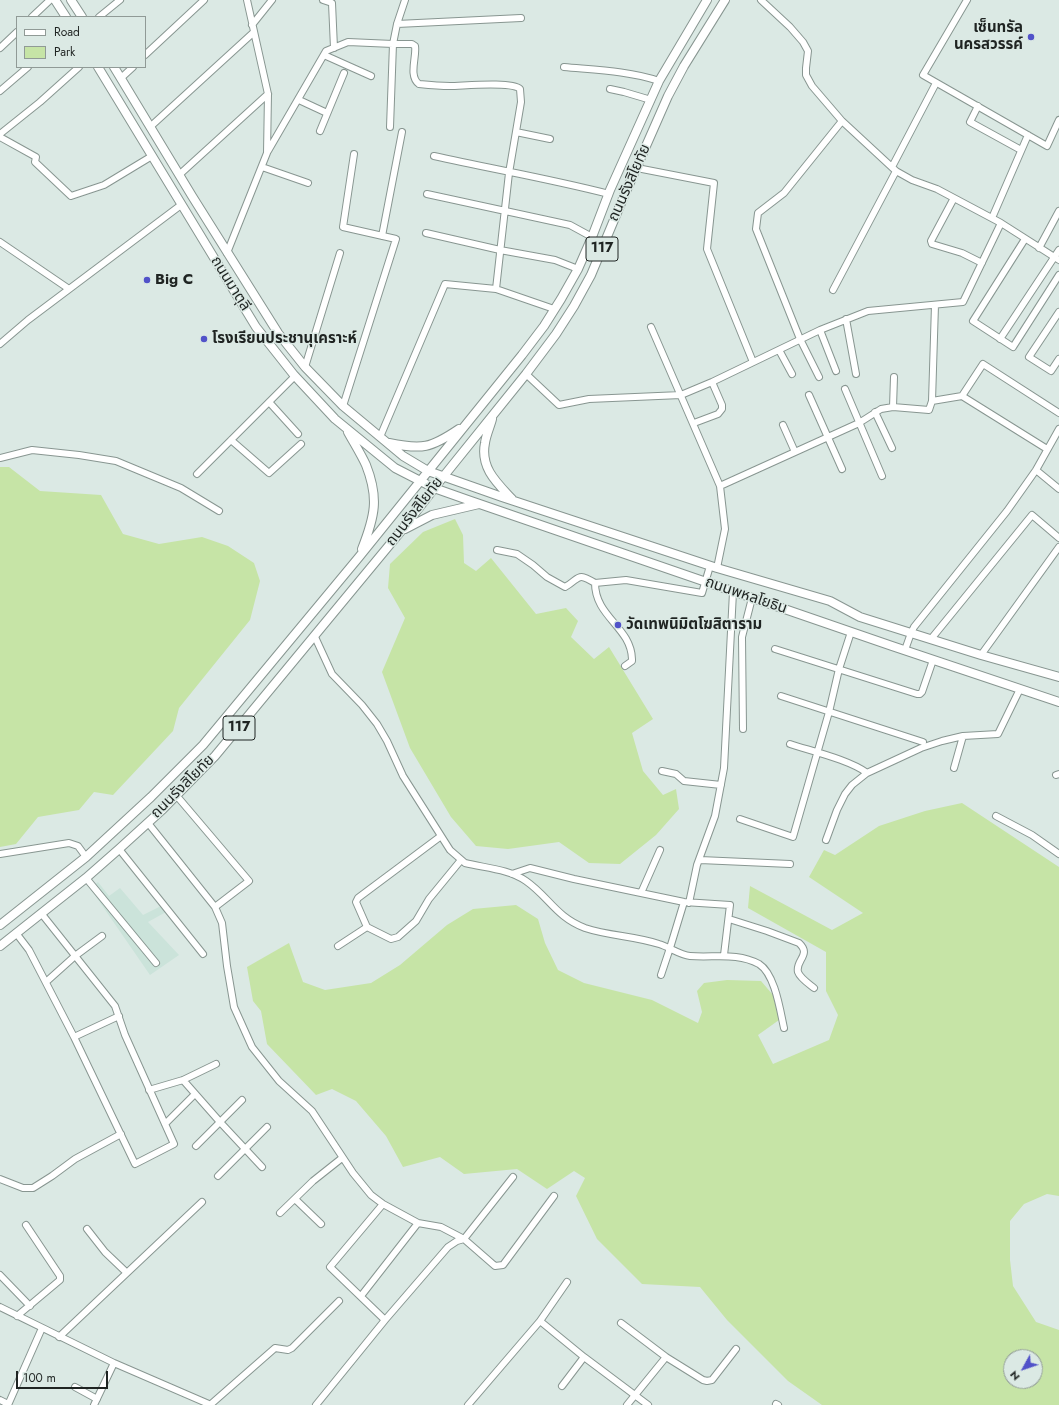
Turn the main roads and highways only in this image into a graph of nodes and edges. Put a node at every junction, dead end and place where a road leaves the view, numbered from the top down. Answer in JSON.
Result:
{"nodes":[{"id":1,"x":55,"y":0,"type":"edge"},
{"id":2,"x":71,"y":0,"type":"edge"},
{"id":3,"x":707,"y":0,"type":"edge"},
{"id":4,"x":725,"y":0,"type":"edge"},
{"id":5,"x":65,"y":16,"type":"edge"},
{"id":6,"x":81,"y":16,"type":"edge"},
{"id":7,"x":99,"y":68,"type":"edge"},
{"id":8,"x":115,"y":68,"type":"edge"},
{"id":9,"x":609,"y":192,"type":"junction"},
{"id":10,"x":624,"y":196,"type":"junction"},
{"id":11,"x":227,"y":253,"type":"junction"},
{"id":12,"x":215,"y":260,"type":"junction"},
{"id":13,"x":493,"y":415,"type":"junction"},
{"id":14,"x":467,"y":423,"type":"junction"},
{"id":15,"x":347,"y":429,"type":"junction"},
{"id":16,"x":386,"y":443,"type":"junction"},
{"id":17,"x":428,"y":471,"type":"junction"},
{"id":18,"x":443,"y":477,"type":"junction"},
{"id":19,"x":420,"y":482,"type":"junction"},
{"id":20,"x":434,"y":488,"type":"junction"},
{"id":21,"x":514,"y":500,"type":"junction"},
{"id":22,"x":479,"y":504,"type":"junction"},
{"id":23,"x":401,"y":531,"type":"junction"},
{"id":24,"x":359,"y":557,"type":"junction"},
{"id":25,"x":1059,"y":677,"type":"edge"},
{"id":26,"x":1059,"y":702,"type":"edge"},
{"id":27,"x":0,"y":925,"type":"edge"},
{"id":28,"x":0,"y":946,"type":"edge"}],
"edges":[{"from":1,"to":5,"type":"main road"},
{"from":2,"to":6,"type":"main road"},
{"from":3,"to":9,"type":"main road","name":"ถนนรังสิโยทัย","number":"117"},
{"from":4,"to":10,"type":"main road","name":"ถนนรังสิโยทัย","number":"117"},
{"from":7,"to":12,"type":"main road","name":"ถนนมาตุลี"},
{"from":8,"to":11,"type":"main road","name":"ถนนมาตุลี"},
{"from":9,"to":10,"type":"main road"},
{"from":9,"to":14,"type":"main road","name":"ถนนรังสิโยทัย","number":"117"},
{"from":10,"to":13,"type":"main road","name":"ถนนรังสิโยทัย","number":"117"},
{"from":11,"to":12,"type":"main road"},
{"from":11,"to":16,"type":"main road","name":"ถนนมาตุลี"},
{"from":12,"to":15,"type":"main road","name":"ถนนมาตุลี"},
{"from":13,"to":18,"type":"main road","name":"ถนนรังสิโยทัย","number":"117"},
{"from":13,"to":21,"type":"main road"},
{"from":14,"to":16,"type":"main road"},
{"from":14,"to":17,"type":"main road","name":"ถนนรังสิโยทัย","number":"117"},
{"from":15,"to":19,"type":"main road","name":"ถนนมาตุลี"},
{"from":15,"to":24,"type":"main road"},
{"from":16,"to":17,"type":"main road","name":"ถนนมาตุลี"},
{"from":17,"to":18,"type":"main road","name":"ถนนมาตุลี"},
{"from":17,"to":19,"type":"main road","name":"ถนนรังสิโยทัย","number":"117"},
{"from":18,"to":20,"type":"main road","name":"ถนนรังสิโยทัย","number":"117"},
{"from":18,"to":21,"type":"main road","name":"ถนนพหลโยธิน"},
{"from":19,"to":20,"type":"main road","name":"ถนนมาตุลี"},
{"from":19,"to":24,"type":"main road","name":"ถนนรังสิโยทัย","number":"117"},
{"from":20,"to":22,"type":"main road","name":"ถนนพหลโยธิน"},
{"from":20,"to":23,"type":"main road","name":"ถนนรังสิโยทัย","number":"117"},
{"from":21,"to":25,"type":"main road","name":"ถนนพหลโยธิน"},
{"from":22,"to":23,"type":"main road"},
{"from":22,"to":26,"type":"main road","name":"ถนนพหลโยธิน"},
{"from":23,"to":28,"type":"main road","name":"ถนนรังสิโยทัย","number":"117"},
{"from":24,"to":27,"type":"main road","name":"ถนนรังสิโยทัย","number":"117"}]}
